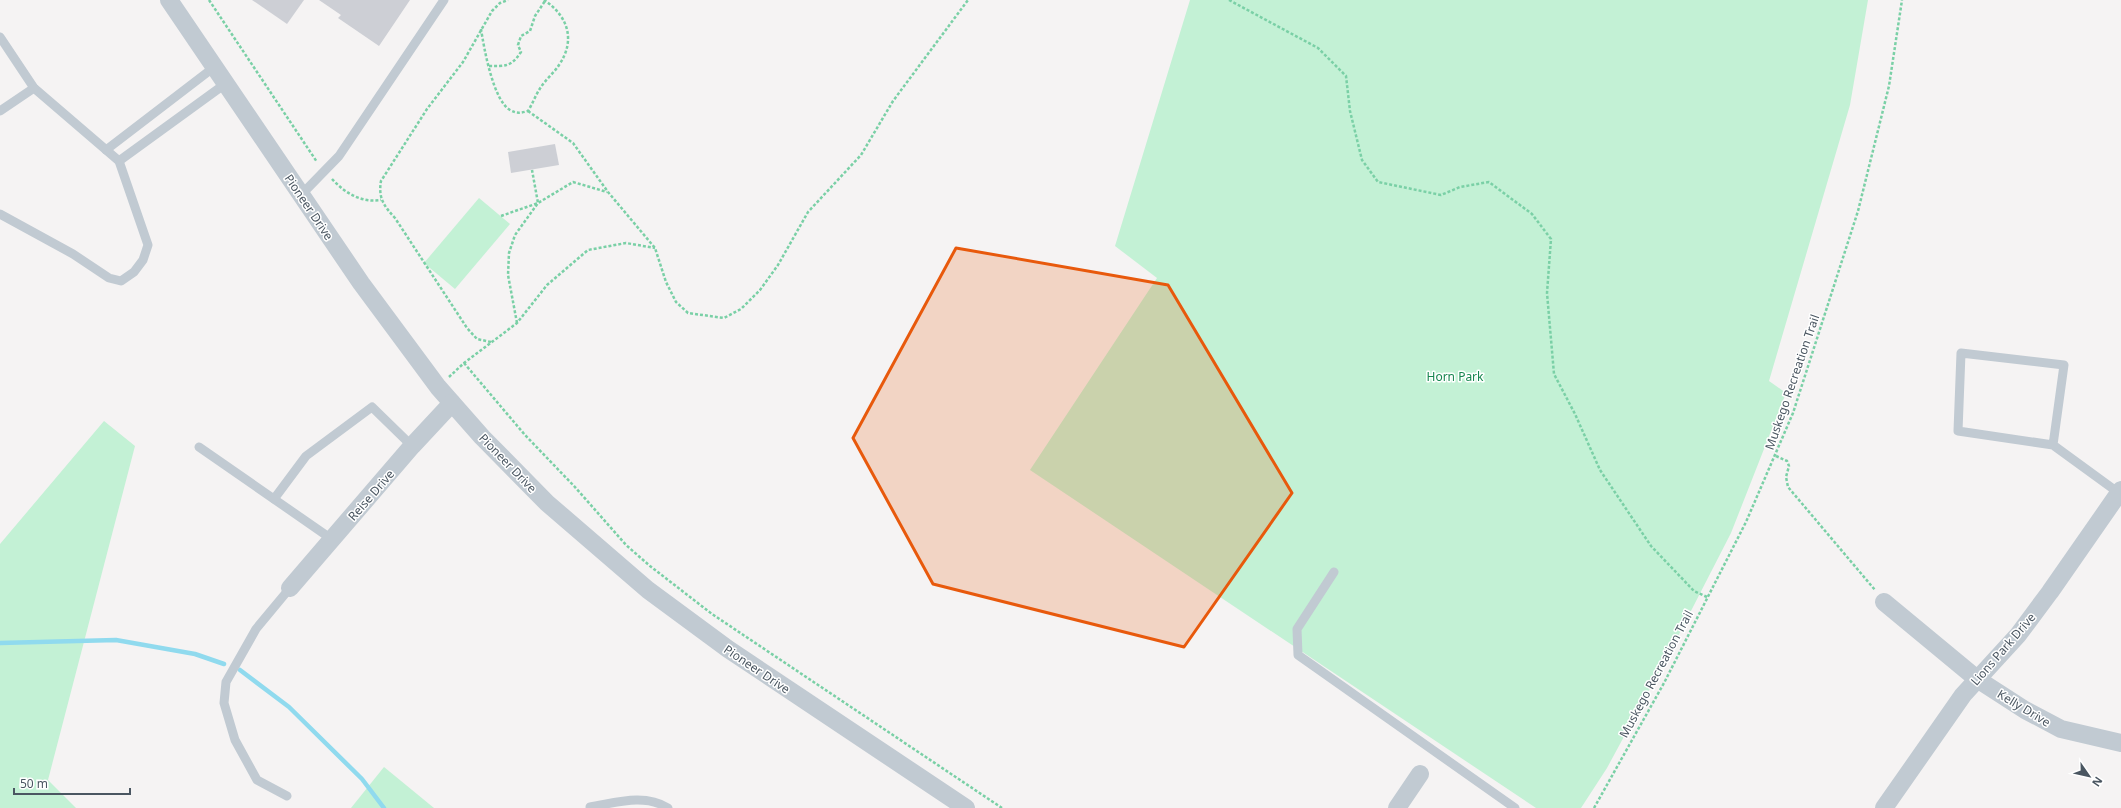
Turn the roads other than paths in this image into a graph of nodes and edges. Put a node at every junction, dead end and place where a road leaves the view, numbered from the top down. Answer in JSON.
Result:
{"nodes":[{"id":1,"x":169,"y":0,"type":"edge"},
{"id":2,"x":444,"y":0,"type":"edge"},
{"id":3,"x":0,"y":37,"type":"edge"},
{"id":4,"x":214,"y":68,"type":"junction"},
{"id":5,"x":224,"y":84,"type":"junction"},
{"id":6,"x":34,"y":88,"type":"junction"},
{"id":7,"x":0,"y":111,"type":"edge"},
{"id":8,"x":106,"y":150,"type":"junction"},
{"id":9,"x":119,"y":161,"type":"junction"},
{"id":10,"x":301,"y":195,"type":"junction"},
{"id":11,"x":0,"y":214,"type":"edge"},
{"id":12,"x":452,"y":403,"type":"junction"},
{"id":13,"x":2053,"y":445,"type":"junction"},
{"id":14,"x":412,"y":446,"type":"junction"},
{"id":15,"x":199,"y":447,"type":"dead end"},
{"id":16,"x":2120,"y":492,"type":"edge"},
{"id":17,"x":274,"y":499,"type":"junction"},
{"id":18,"x":333,"y":540,"type":"junction"},
{"id":19,"x":1334,"y":572,"type":"dead end"},
{"id":20,"x":290,"y":588,"type":"joint"},
{"id":21,"x":1884,"y":602,"type":"road end"},
{"id":22,"x":1977,"y":679,"type":"junction"},
{"id":23,"x":2121,"y":743,"type":"edge"},
{"id":24,"x":1420,"y":774,"type":"dead end"},
{"id":25,"x":287,"y":796,"type":"dead end"},
{"id":26,"x":590,"y":807,"type":"edge"},
{"id":27,"x":668,"y":808,"type":"edge"},
{"id":28,"x":965,"y":808,"type":"edge"},
{"id":29,"x":1397,"y":808,"type":"edge"},
{"id":30,"x":1515,"y":808,"type":"edge"},
{"id":31,"x":1884,"y":808,"type":"edge"}],
"edges":[{"from":1,"to":4,"type":"street","name":"Pioneer Drive"},
{"from":2,"to":10,"type":"lane"},
{"from":3,"to":6,"type":"lane"},
{"from":4,"to":5,"type":"street","name":"Pioneer Drive"},
{"from":4,"to":8,"type":"lane"},
{"from":5,"to":9,"type":"lane"},
{"from":5,"to":10,"type":"street","name":"Pioneer Drive"},
{"from":6,"to":7,"type":"lane"},
{"from":6,"to":8,"type":"lane"},
{"from":8,"to":9,"type":"lane"},
{"from":9,"to":11,"type":"lane"},
{"from":10,"to":12,"type":"street","name":"Pioneer Drive"},
{"from":12,"to":14,"type":"street","name":"Reise Drive"},
{"from":12,"to":28,"type":"street","name":"Pioneer Drive"},
{"from":13,"to":13,"type":"lane"},
{"from":13,"to":16,"type":"lane"},
{"from":14,"to":17,"type":"lane"},
{"from":14,"to":18,"type":"street","name":"Reise Drive"},
{"from":15,"to":17,"type":"lane"},
{"from":16,"to":22,"type":"street","name":"Lions Park Drive"},
{"from":17,"to":18,"type":"lane"},
{"from":18,"to":20,"type":"street","name":"Reise Drive"},
{"from":19,"to":30,"type":"lane"},
{"from":20,"to":25,"type":"lane"},
{"from":21,"to":22,"type":"street","name":"Kelly Drive"},
{"from":22,"to":23,"type":"street","name":"Kelly Drive"},
{"from":22,"to":31,"type":"street","name":"Lions Park Drive"},
{"from":24,"to":29,"type":"street"},
{"from":26,"to":27,"type":"lane"}]}
